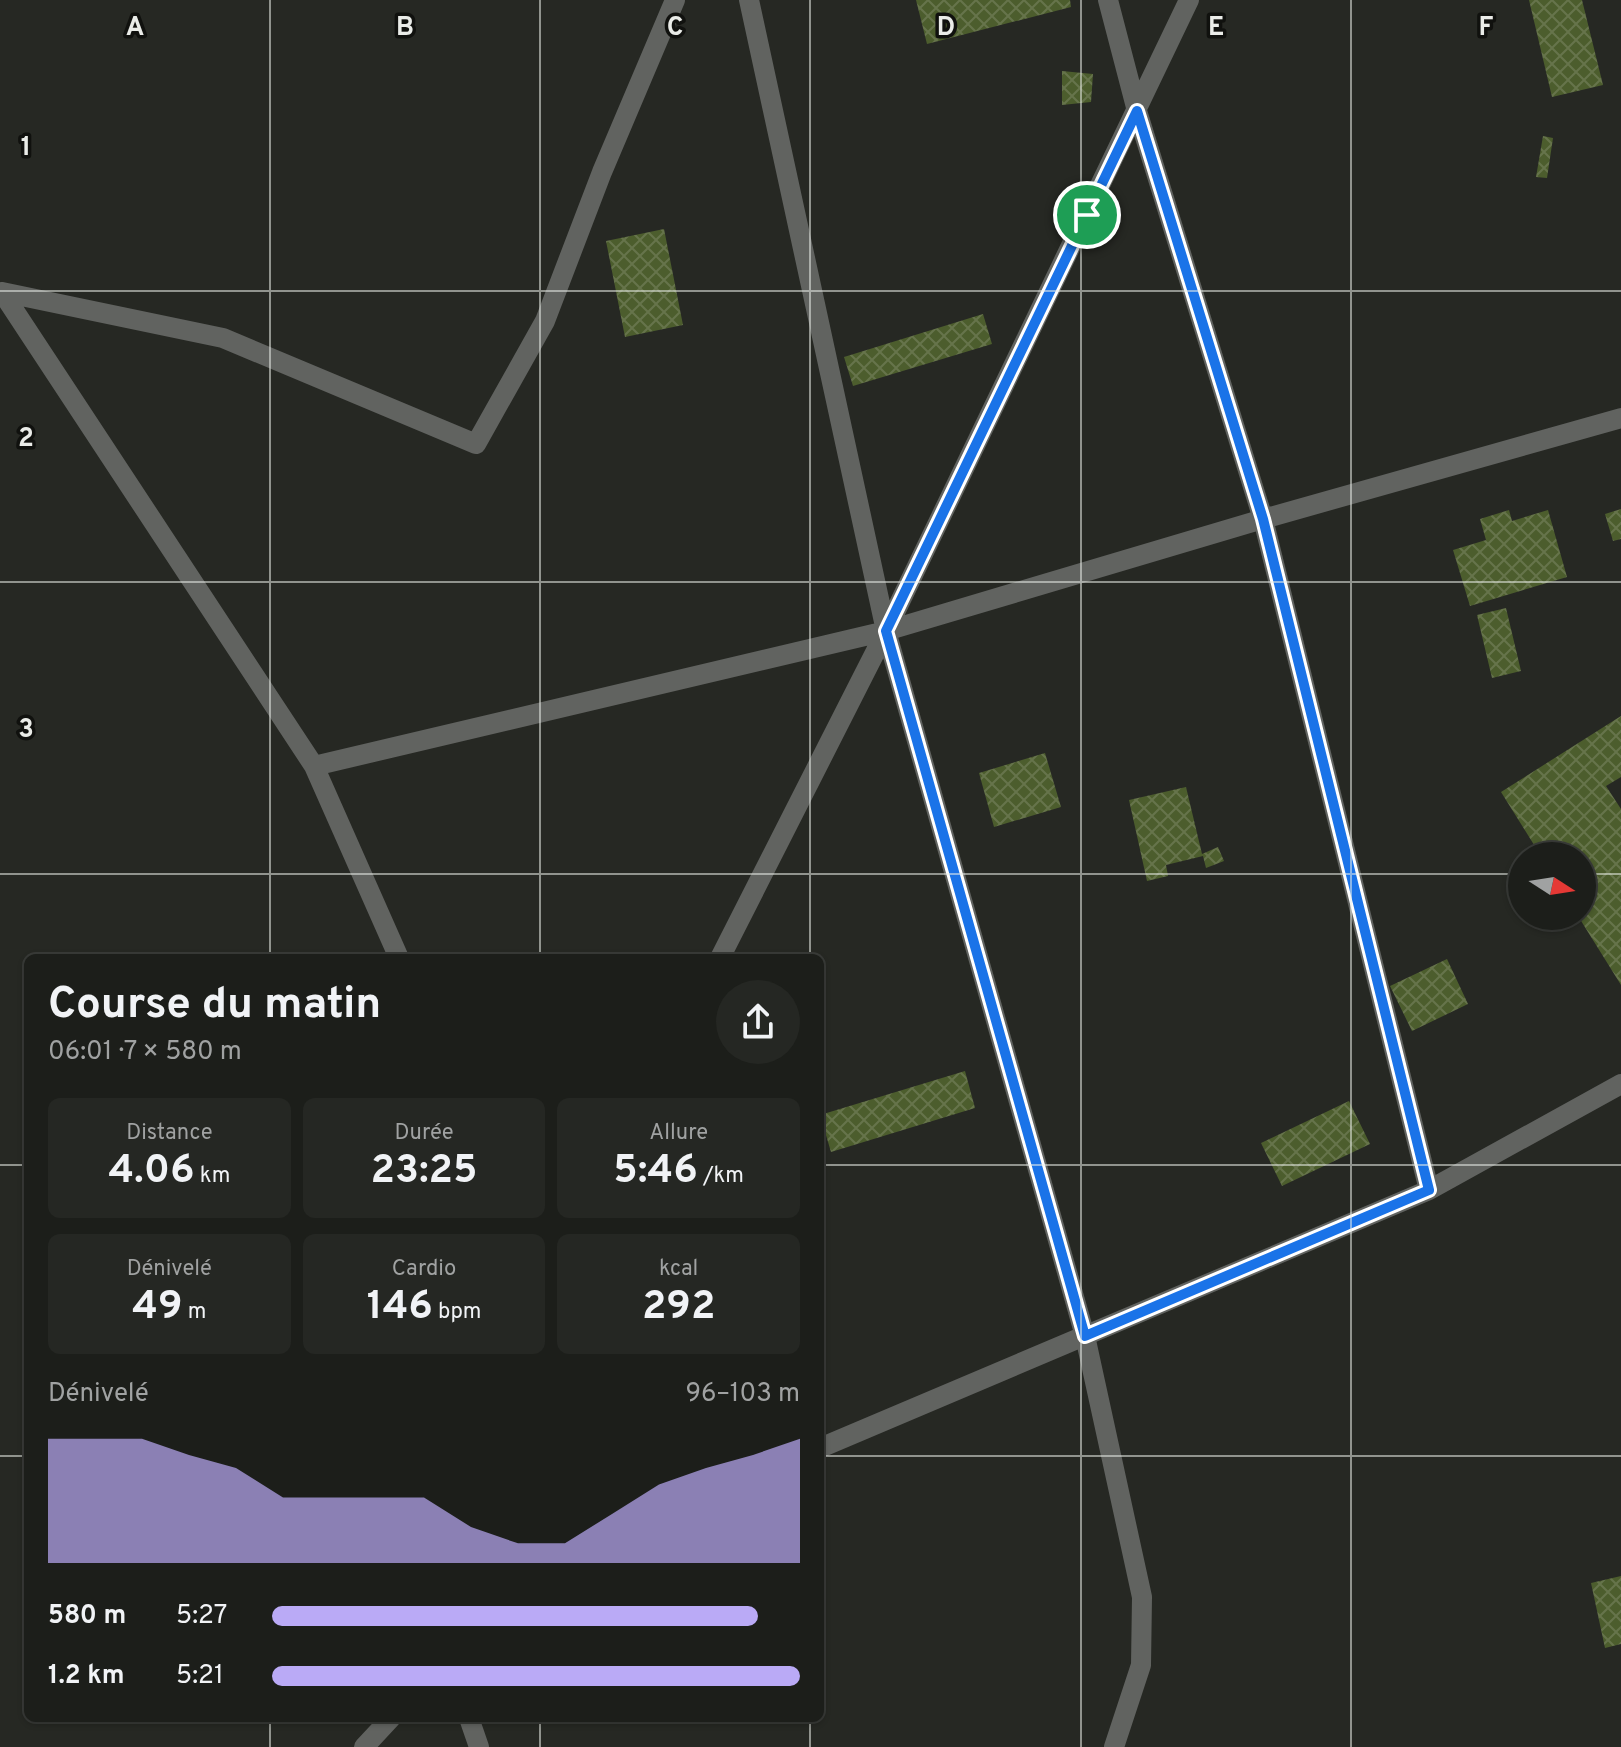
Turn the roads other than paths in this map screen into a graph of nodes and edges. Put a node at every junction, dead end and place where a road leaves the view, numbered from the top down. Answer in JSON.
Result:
{"nodes":[{"id":1,"x":675,"y":0,"type":"edge"},
{"id":2,"x":749,"y":0,"type":"edge"},
{"id":3,"x":1108,"y":0,"type":"edge"},
{"id":4,"x":1189,"y":0,"type":"edge"},
{"id":5,"x":1137,"y":111,"type":"junction"},
{"id":6,"x":1621,"y":418,"type":"edge"},
{"id":7,"x":1263,"y":519,"type":"junction"},
{"id":8,"x":886,"y":631,"type":"junction"},
{"id":9,"x":314,"y":766,"type":"junction"},
{"id":10,"x":397,"y":954,"type":"edge"},
{"id":11,"x":722,"y":954,"type":"edge"},
{"id":12,"x":1621,"y":1084,"type":"edge"},
{"id":13,"x":1429,"y":1190,"type":"junction"},
{"id":14,"x":1085,"y":1336,"type":"junction"},
{"id":15,"x":824,"y":1446,"type":"edge"},
{"id":16,"x":387,"y":1722,"type":"edge"},
{"id":17,"x":470,"y":1722,"type":"edge"},
{"id":18,"x":364,"y":1747,"type":"edge"},
{"id":19,"x":479,"y":1747,"type":"edge"},
{"id":20,"x":1114,"y":1747,"type":"edge"}],
"edges":[{"from":1,"to":9,"type":"street"},
{"from":2,"to":8,"type":"street"},
{"from":3,"to":5,"type":"street"},
{"from":4,"to":5,"type":"street"},
{"from":5,"to":7,"type":"street"},
{"from":5,"to":8,"type":"street"},
{"from":6,"to":7,"type":"street"},
{"from":7,"to":8,"type":"street"},
{"from":7,"to":13,"type":"street"},
{"from":8,"to":9,"type":"street"},
{"from":8,"to":11,"type":"street"},
{"from":8,"to":14,"type":"street"},
{"from":9,"to":10,"type":"street"},
{"from":12,"to":13,"type":"street"},
{"from":13,"to":14,"type":"street"},
{"from":14,"to":15,"type":"street"},
{"from":14,"to":20,"type":"street"},
{"from":16,"to":18,"type":"street"},
{"from":17,"to":19,"type":"street"}]}
